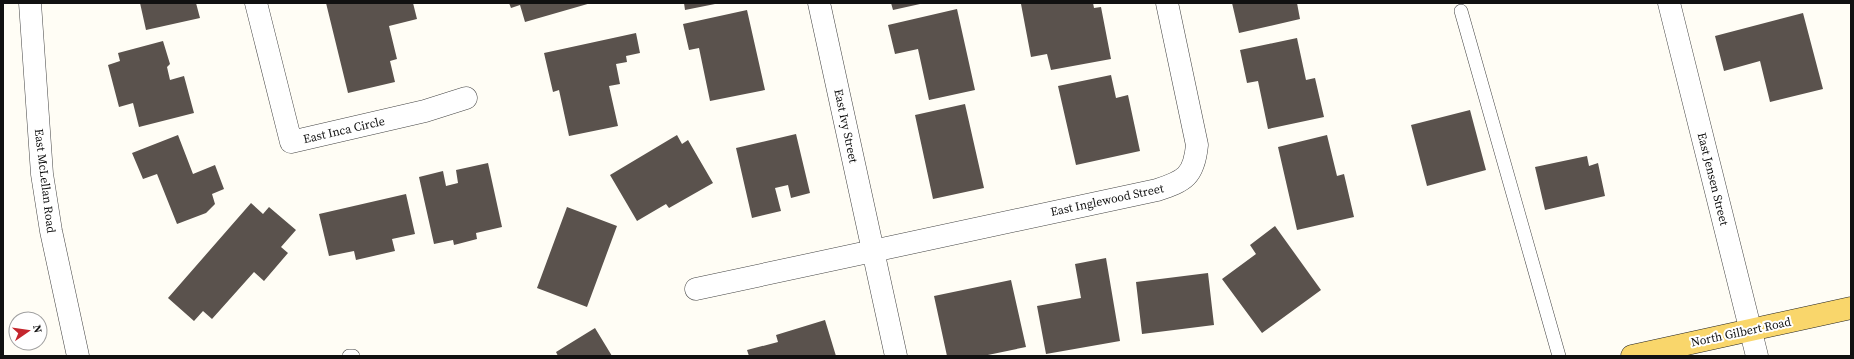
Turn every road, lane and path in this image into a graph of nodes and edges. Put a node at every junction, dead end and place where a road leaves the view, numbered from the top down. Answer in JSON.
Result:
{"nodes":[{"id":1,"x":30,"y":3,"type":"edge"},
{"id":2,"x":256,"y":3,"type":"edge"},
{"id":3,"x":819,"y":3,"type":"edge"},
{"id":4,"x":1167,"y":3,"type":"edge"},
{"id":5,"x":1670,"y":3,"type":"edge"},
{"id":6,"x":1461,"y":11,"type":"dead end"},
{"id":7,"x":466,"y":98,"type":"dead end"},
{"id":8,"x":873,"y":250,"type":"junction"},
{"id":9,"x":696,"y":289,"type":"dead end"},
{"id":10,"x":1851,"y":308,"type":"edge"},
{"id":11,"x":1751,"y":330,"type":"junction"},
{"id":12,"x":78,"y":356,"type":"edge"},
{"id":13,"x":349,"y":356,"type":"edge"},
{"id":14,"x":352,"y":356,"type":"edge"},
{"id":15,"x":896,"y":356,"type":"edge"},
{"id":16,"x":1559,"y":356,"type":"edge"},
{"id":17,"x":1632,"y":356,"type":"edge"},
{"id":18,"x":1757,"y":356,"type":"edge"}],
"edges":[{"from":1,"to":12,"type":"street","name":"East McLellan Road"},
{"from":2,"to":7,"type":"street","name":"East Inca Circle"},
{"from":3,"to":8,"type":"street","name":"East Ivy Street"},
{"from":4,"to":8,"type":"street","name":"East Inglewood Street"},
{"from":5,"to":11,"type":"street","name":"East Jensen Street"},
{"from":6,"to":16,"type":"lane"},
{"from":8,"to":9,"type":"street"},
{"from":8,"to":15,"type":"street","name":"East Ivy Street"},
{"from":10,"to":11,"type":"main road","name":"North Gilbert Road"},
{"from":11,"to":17,"type":"main road","name":"North Gilbert Road"},
{"from":11,"to":18,"type":"street","name":"East Jensen Street"},
{"from":13,"to":14,"type":"lane"}]}
